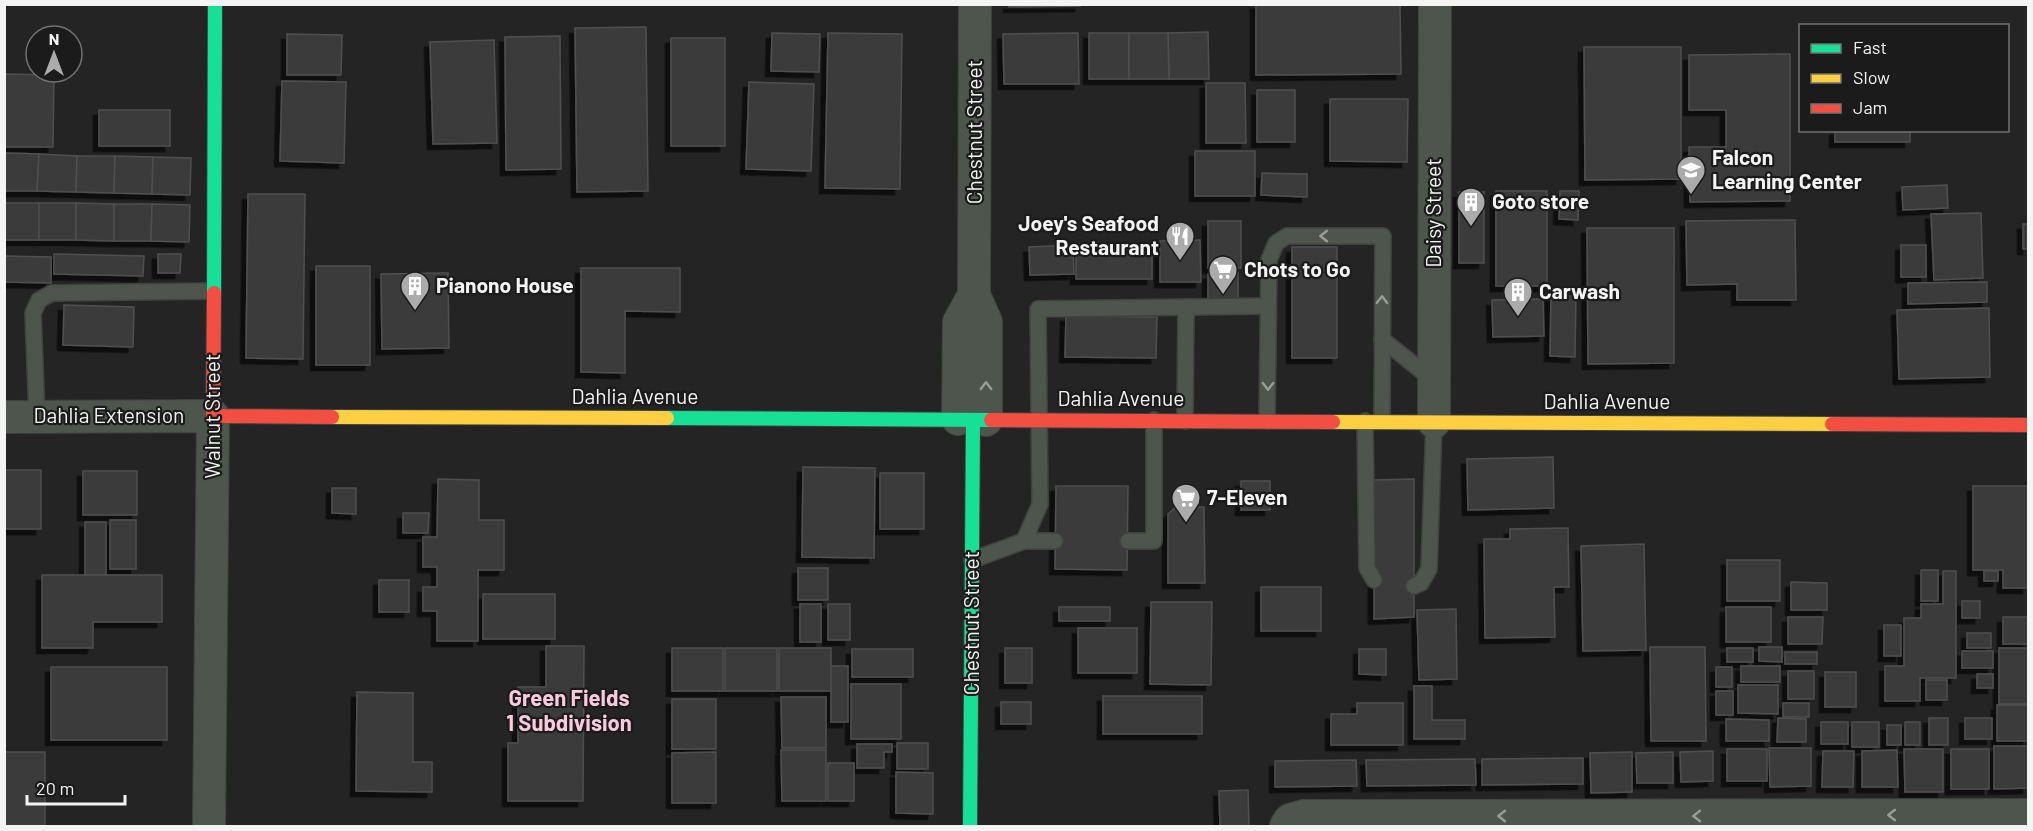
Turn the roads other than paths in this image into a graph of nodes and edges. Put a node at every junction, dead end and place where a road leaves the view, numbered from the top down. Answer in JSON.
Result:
{"nodes":[{"id":1,"x":215,"y":4,"type":"edge"},
{"id":2,"x":975,"y":4,"type":"edge"},
{"id":3,"x":1435,"y":4,"type":"edge"},
{"id":4,"x":213,"y":291,"type":"junction"},
{"id":5,"x":1268,"y":306,"type":"junction"},
{"id":6,"x":1186,"y":307,"type":"junction"},
{"id":7,"x":1382,"y":339,"type":"junction"},
{"id":8,"x":1434,"y":381,"type":"junction"},
{"id":9,"x":213,"y":416,"type":"junction"},
{"id":10,"x":4,"y":417,"type":"edge"},
{"id":11,"x":38,"y":417,"type":"junction"},
{"id":12,"x":972,"y":420,"type":"junction"},
{"id":13,"x":1040,"y":420,"type":"junction"},
{"id":14,"x":1154,"y":420,"type":"junction"},
{"id":15,"x":1185,"y":421,"type":"junction"},
{"id":16,"x":1267,"y":421,"type":"junction"},
{"id":17,"x":1365,"y":422,"type":"junction"},
{"id":18,"x":1382,"y":422,"type":"junction"},
{"id":19,"x":1434,"y":422,"type":"junction"},
{"id":20,"x":2028,"y":425,"type":"edge"},
{"id":21,"x":1024,"y":541,"type":"junction"},
{"id":22,"x":1055,"y":541,"type":"dead end"},
{"id":23,"x":1128,"y":541,"type":"dead end"},
{"id":24,"x":972,"y":560,"type":"junction"},
{"id":25,"x":1374,"y":580,"type":"dead end"},
{"id":26,"x":1414,"y":586,"type":"dead end"},
{"id":27,"x":2028,"y":815,"type":"edge"},
{"id":28,"x":1417,"y":821,"type":"edge"},
{"id":29,"x":1565,"y":821,"type":"edge"},
{"id":30,"x":1951,"y":821,"type":"edge"},
{"id":31,"x":209,"y":826,"type":"edge"},
{"id":32,"x":970,"y":826,"type":"edge"},
{"id":33,"x":1286,"y":826,"type":"edge"}],
"edges":[{"from":1,"to":4,"type":"street","name":"Walnut Street"},
{"from":2,"to":12,"type":"street","name":"Chestnut Street"},
{"from":3,"to":8,"type":"street","name":"Daisy Street"},
{"from":4,"to":9,"type":"street","name":"Walnut Street"},
{"from":4,"to":11,"type":"lane"},
{"from":5,"to":6,"type":"lane"},
{"from":7,"to":5,"type":"lane","one_way":true},
{"from":5,"to":16,"type":"lane","one_way":true},
{"from":6,"to":13,"type":"lane"},
{"from":6,"to":15,"type":"lane"},
{"from":7,"to":8,"type":"lane"},
{"from":7,"to":18,"type":"lane"},
{"from":8,"to":19,"type":"street","name":"Daisy Street"},
{"from":9,"to":11,"type":"street","name":"Dahlia Extension"},
{"from":9,"to":12,"type":"street","name":"Dahlia Avenue"},
{"from":9,"to":31,"type":"street","name":"Walnut Street"},
{"from":10,"to":11,"type":"street","name":"Dahlia Extension"},
{"from":12,"to":13,"type":"street","name":"Dahlia Avenue"},
{"from":12,"to":24,"type":"street","name":"Chestnut Street"},
{"from":13,"to":14,"type":"street","name":"Dahlia Avenue"},
{"from":13,"to":21,"type":"lane"},
{"from":14,"to":15,"type":"street","name":"Dahlia Avenue"},
{"from":14,"to":23,"type":"lane"},
{"from":15,"to":16,"type":"street","name":"Dahlia Avenue"},
{"from":16,"to":17,"type":"street","name":"Dahlia Avenue"},
{"from":17,"to":18,"type":"street","name":"Dahlia Avenue"},
{"from":17,"to":25,"type":"lane"},
{"from":18,"to":19,"type":"street","name":"Dahlia Avenue"},
{"from":19,"to":20,"type":"street","name":"Dahlia Avenue"},
{"from":19,"to":26,"type":"lane"},
{"from":21,"to":22,"type":"lane"},
{"from":21,"to":24,"type":"lane"},
{"from":24,"to":32,"type":"street","name":"Chestnut Street"},
{"from":27,"to":30,"type":"street"},
{"from":29,"to":28,"type":"street","one_way":true},
{"from":28,"to":33,"type":"street"},
{"from":30,"to":29,"type":"street","one_way":true}]}
